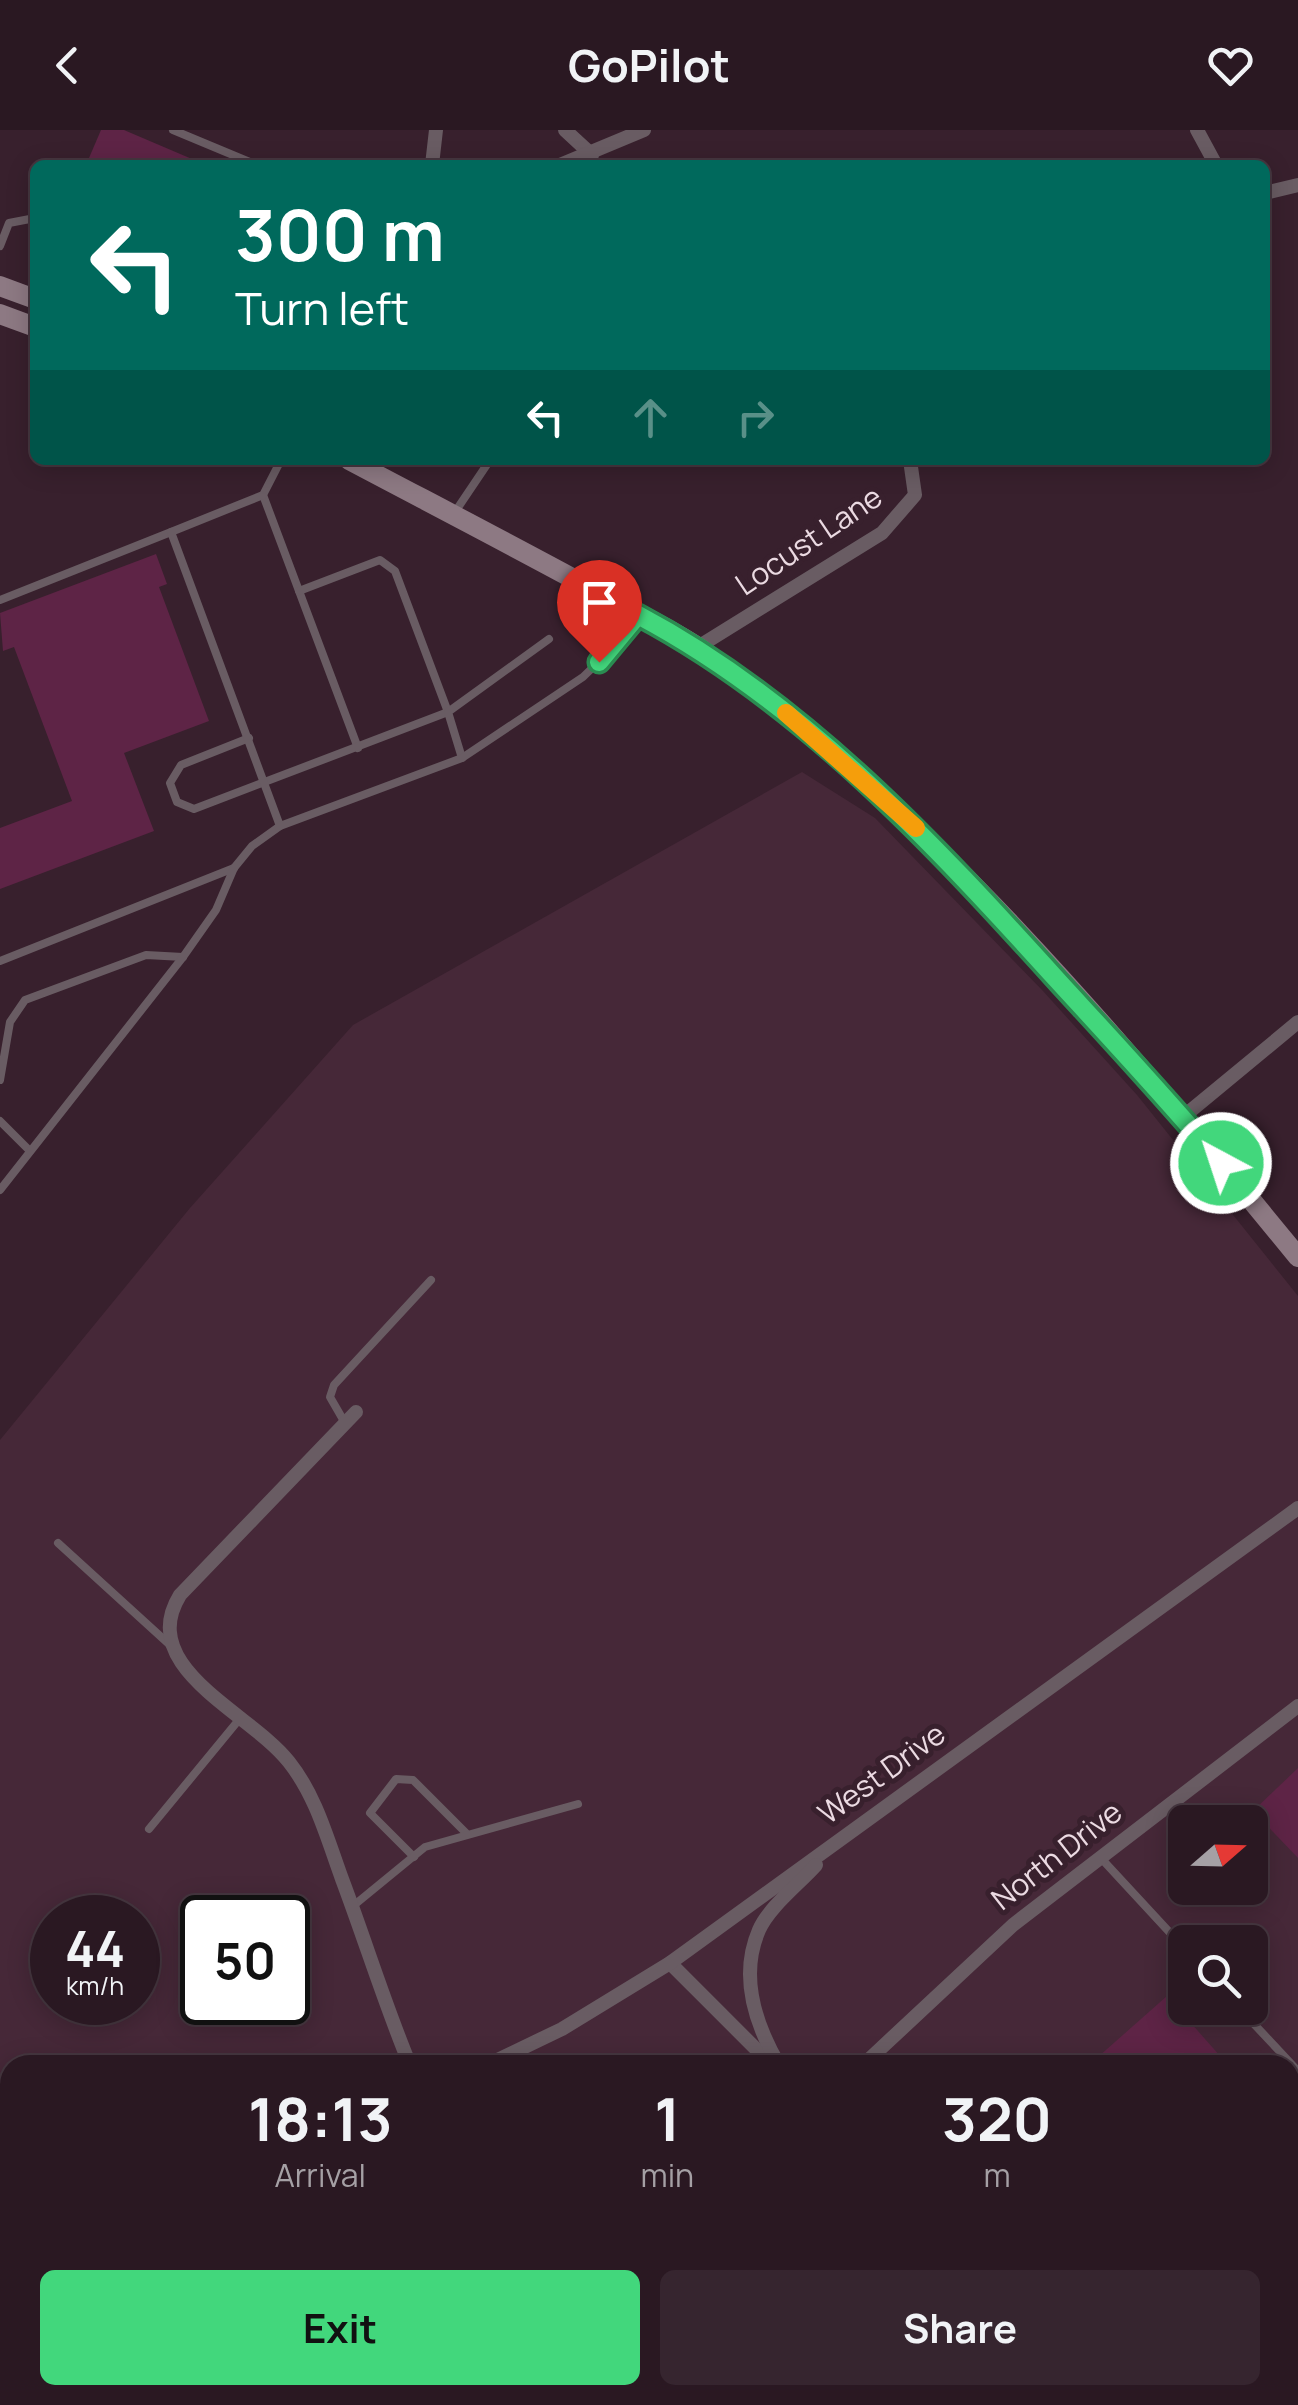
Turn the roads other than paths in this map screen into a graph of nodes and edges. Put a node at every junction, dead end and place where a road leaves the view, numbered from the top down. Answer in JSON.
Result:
{"nodes":[{"id":1,"x":173,"y":130,"type":"edge"},
{"id":2,"x":436,"y":130,"type":"edge"},
{"id":3,"x":565,"y":130,"type":"edge"},
{"id":4,"x":644,"y":130,"type":"edge"},
{"id":5,"x":1197,"y":130,"type":"edge"},
{"id":6,"x":592,"y":155,"type":"junction"},
{"id":7,"x":245,"y":160,"type":"edge"},
{"id":8,"x":433,"y":160,"type":"edge"},
{"id":9,"x":576,"y":160,"type":"edge"},
{"id":10,"x":1213,"y":160,"type":"edge"},
{"id":11,"x":1298,"y":185,"type":"edge"},
{"id":12,"x":1270,"y":192,"type":"edge"},
{"id":13,"x":30,"y":219,"type":"edge"},
{"id":14,"x":0,"y":246,"type":"edge"},
{"id":15,"x":0,"y":286,"type":"edge"},
{"id":16,"x":30,"y":298,"type":"edge"},
{"id":17,"x":0,"y":314,"type":"edge"},
{"id":18,"x":30,"y":324,"type":"edge"},
{"id":19,"x":278,"y":465,"type":"edge"},
{"id":20,"x":358,"y":465,"type":"edge"},
{"id":21,"x":487,"y":465,"type":"edge"},
{"id":22,"x":911,"y":465,"type":"edge"},
{"id":23,"x":263,"y":495,"type":"junction"},
{"id":24,"x":453,"y":515,"type":"junction"},
{"id":25,"x":171,"y":532,"type":"junction"},
{"id":26,"x":299,"y":591,"type":"junction"},
{"id":27,"x":0,"y":600,"type":"edge"},
{"id":28,"x":638,"y":615,"type":"junction"},
{"id":29,"x":549,"y":639,"type":"dead end"},
{"id":30,"x":698,"y":647,"type":"junction"},
{"id":31,"x":448,"y":712,"type":"junction"},
{"id":32,"x":249,"y":738,"type":"junction"},
{"id":33,"x":358,"y":748,"type":"junction"},
{"id":34,"x":462,"y":758,"type":"junction"},
{"id":35,"x":264,"y":782,"type":"junction"},
{"id":36,"x":280,"y":826,"type":"junction"},
{"id":37,"x":234,"y":868,"type":"junction"},
{"id":38,"x":183,"y":957,"type":"junction"},
{"id":39,"x":0,"y":961,"type":"edge"},
{"id":40,"x":1298,"y":1022,"type":"edge"},
{"id":41,"x":0,"y":1080,"type":"edge"},
{"id":42,"x":1183,"y":1117,"type":"junction"},
{"id":43,"x":0,"y":1122,"type":"edge"},
{"id":44,"x":30,"y":1151,"type":"junction"},
{"id":45,"x":0,"y":1190,"type":"edge"},
{"id":46,"x":1298,"y":1257,"type":"edge"},
{"id":47,"x":431,"y":1280,"type":"dead end"},
{"id":48,"x":350,"y":1418,"type":"joint"},
{"id":49,"x":1298,"y":1508,"type":"edge"},
{"id":50,"x":58,"y":1544,"type":"dead end"},
{"id":51,"x":170,"y":1645,"type":"junction"},
{"id":52,"x":1298,"y":1706,"type":"edge"},
{"id":53,"x":242,"y":1716,"type":"junction"},
{"id":54,"x":578,"y":1804,"type":"dead end"},
{"id":55,"x":149,"y":1828,"type":"dead end"},
{"id":56,"x":466,"y":1833,"type":"junction"},
{"id":57,"x":841,"y":1837,"type":"junction"},
{"id":58,"x":1099,"y":1856,"type":"junction"},
{"id":59,"x":414,"y":1857,"type":"junction"},
{"id":60,"x":353,"y":1906,"type":"junction"},
{"id":61,"x":1168,"y":1931,"type":"edge"},
{"id":62,"x":670,"y":1963,"type":"junction"},
{"id":63,"x":1255,"y":2025,"type":"edge"},
{"id":64,"x":406,"y":2055,"type":"edge"},
{"id":65,"x":508,"y":2055,"type":"edge"},
{"id":66,"x":766,"y":2055,"type":"edge"},
{"id":67,"x":772,"y":2055,"type":"edge"},
{"id":68,"x":874,"y":2055,"type":"edge"},
{"id":69,"x":1282,"y":2055,"type":"edge"}],
"edges":[{"from":1,"to":7,"type":"lane"},
{"from":2,"to":8,"type":"street"},
{"from":3,"to":6,"type":"street"},
{"from":4,"to":6,"type":"street"},
{"from":5,"to":10,"type":"street"},
{"from":6,"to":9,"type":"street"},
{"from":11,"to":12,"type":"street"},
{"from":13,"to":14,"type":"lane"},
{"from":15,"to":16,"type":"main road"},
{"from":17,"to":18,"type":"main road"},
{"from":19,"to":23,"type":"lane"},
{"from":20,"to":24,"type":"main road"},
{"from":21,"to":24,"type":"lane"},
{"from":22,"to":30,"type":"street","name":"Locust Lane"},
{"from":23,"to":25,"type":"lane"},
{"from":23,"to":26,"type":"lane"},
{"from":24,"to":28,"type":"main road"},
{"from":25,"to":27,"type":"lane"},
{"from":25,"to":32,"type":"lane"},
{"from":26,"to":31,"type":"lane"},
{"from":26,"to":33,"type":"lane"},
{"from":28,"to":30,"type":"main road"},
{"from":28,"to":34,"type":"lane"},
{"from":29,"to":31,"type":"lane"},
{"from":30,"to":42,"type":"main road"},
{"from":31,"to":33,"type":"lane"},
{"from":31,"to":34,"type":"lane"},
{"from":32,"to":35,"type":"lane"},
{"from":32,"to":35,"type":"lane"},
{"from":33,"to":35,"type":"lane"},
{"from":34,"to":36,"type":"lane"},
{"from":35,"to":36,"type":"lane"},
{"from":36,"to":37,"type":"lane"},
{"from":37,"to":38,"type":"lane"},
{"from":37,"to":39,"type":"lane"},
{"from":38,"to":41,"type":"lane"},
{"from":38,"to":44,"type":"lane"},
{"from":40,"to":42,"type":"street"},
{"from":42,"to":46,"type":"main road"},
{"from":43,"to":44,"type":"lane"},
{"from":44,"to":45,"type":"lane"},
{"from":47,"to":48,"type":"lane"},
{"from":48,"to":51,"type":"street"},
{"from":49,"to":57,"type":"street","name":"West Drive"},
{"from":50,"to":51,"type":"lane"},
{"from":51,"to":53,"type":"street"},
{"from":52,"to":58,"type":"street","name":"North Drive"},
{"from":53,"to":55,"type":"lane"},
{"from":53,"to":60,"type":"street"},
{"from":54,"to":56,"type":"lane"},
{"from":56,"to":59,"type":"lane"},
{"from":56,"to":59,"type":"lane"},
{"from":57,"to":62,"type":"street","name":"West Drive"},
{"from":57,"to":67,"type":"street"},
{"from":58,"to":61,"type":"lane"},
{"from":58,"to":68,"type":"street","name":"North Drive"},
{"from":59,"to":60,"type":"lane"},
{"from":60,"to":64,"type":"street"},
{"from":62,"to":65,"type":"street","name":"West Drive"},
{"from":62,"to":66,"type":"street"},
{"from":63,"to":69,"type":"lane"}]}
